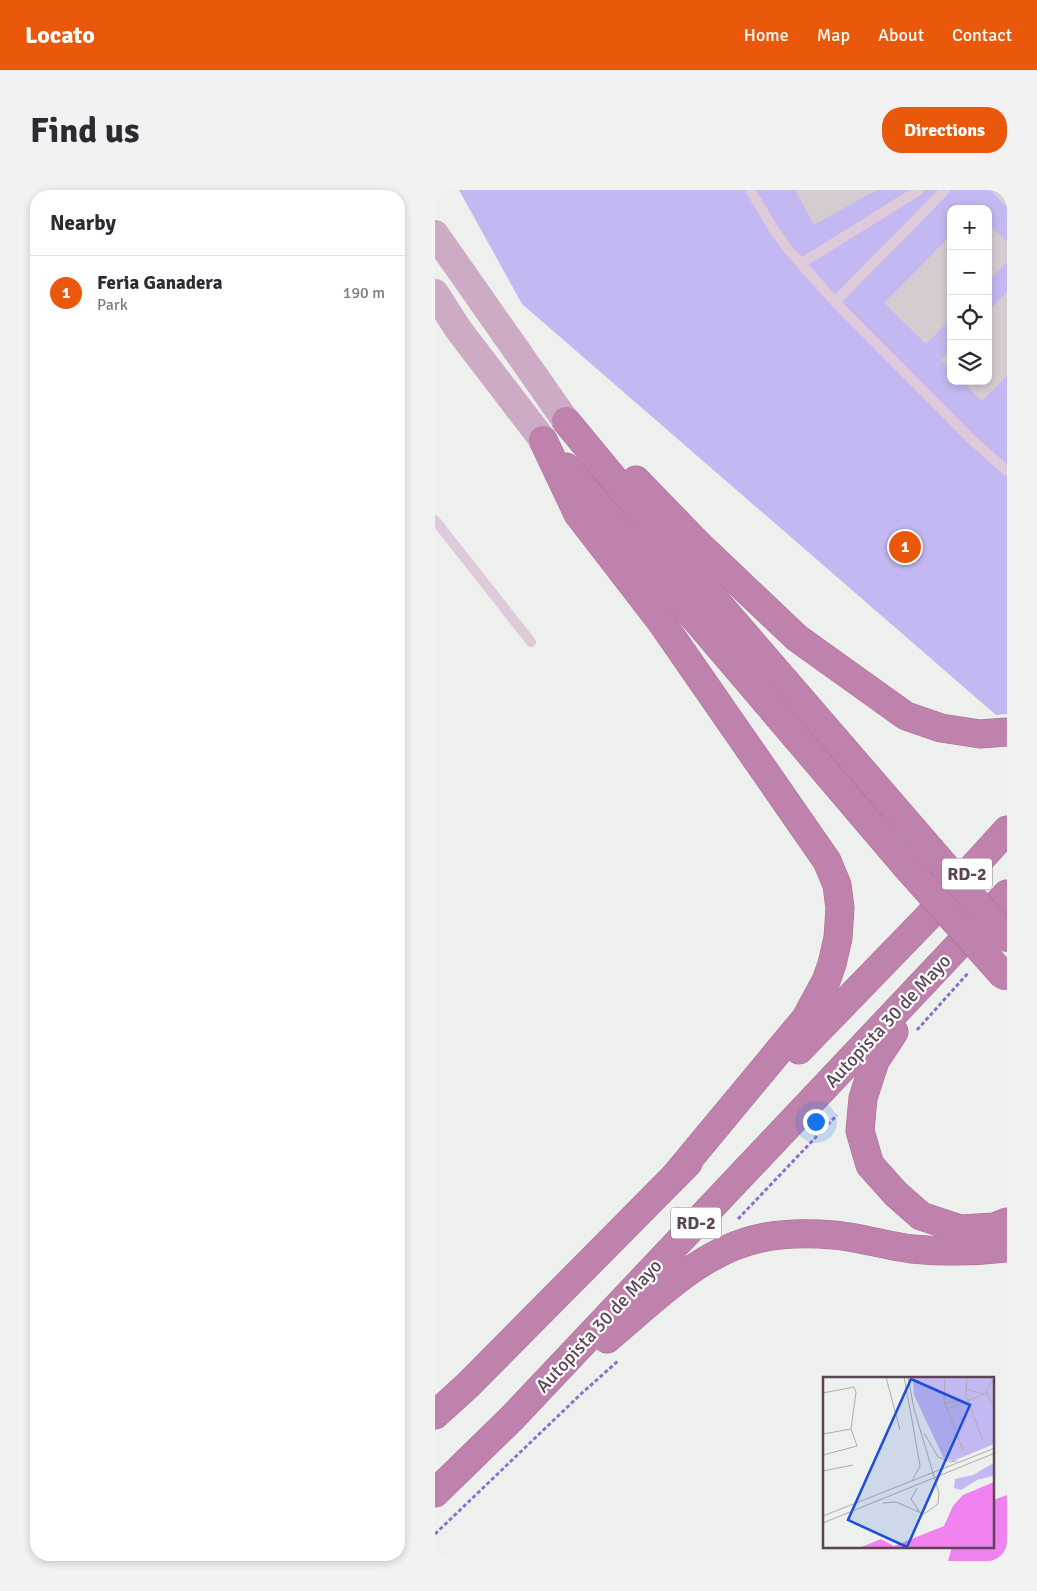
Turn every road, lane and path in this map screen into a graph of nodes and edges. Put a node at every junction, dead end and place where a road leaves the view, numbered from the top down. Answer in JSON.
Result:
{"nodes":[{"id":1,"x":750,"y":190,"type":"edge"},
{"id":2,"x":919,"y":190,"type":"edge"},
{"id":3,"x":945,"y":190,"type":"edge"},
{"id":4,"x":997,"y":190,"type":"edge"},
{"id":5,"x":1007,"y":201,"type":"edge"},
{"id":6,"x":435,"y":234,"type":"edge"},
{"id":7,"x":799,"y":262,"type":"junction"},
{"id":8,"x":435,"y":293,"type":"edge"},
{"id":9,"x":835,"y":302,"type":"junction"},
{"id":10,"x":566,"y":421,"type":"junction"},
{"id":11,"x":543,"y":440,"type":"junction"},
{"id":12,"x":1007,"y":471,"type":"edge"},
{"id":13,"x":435,"y":520,"type":"edge"},
{"id":14,"x":531,"y":642,"type":"dead end"},
{"id":15,"x":1007,"y":732,"type":"edge"},
{"id":16,"x":1007,"y":830,"type":"edge"},
{"id":17,"x":1007,"y":894,"type":"edge"},
{"id":18,"x":1007,"y":938,"type":"edge"},
{"id":19,"x":975,"y":965,"type":"dead end"},
{"id":20,"x":1006,"y":977,"type":"edge"},
{"id":21,"x":924,"y":983,"type":"junction"},
{"id":22,"x":912,"y":1036,"type":"dead end"},
{"id":23,"x":843,"y":1109,"type":"dead end"},
{"id":24,"x":675,"y":1176,"type":"junction"},
{"id":25,"x":738,"y":1219,"type":"dead end"},
{"id":26,"x":1007,"y":1222,"type":"edge"},
{"id":27,"x":1007,"y":1248,"type":"edge"},
{"id":28,"x":619,"y":1360,"type":"dead end"},
{"id":29,"x":435,"y":1415,"type":"edge"},
{"id":30,"x":512,"y":1418,"type":"junction"},
{"id":31,"x":435,"y":1493,"type":"edge"},
{"id":32,"x":435,"y":1534,"type":"edge"}],
"edges":[{"from":1,"to":7,"type":"lane"},
{"from":2,"to":7,"type":"lane"},
{"from":3,"to":9,"type":"lane"},
{"from":4,"to":5,"type":"lane"},
{"from":6,"to":10,"type":"main road"},
{"from":7,"to":9,"type":"lane"},
{"from":8,"to":11,"type":"main road"},
{"from":9,"to":12,"type":"lane"},
{"from":10,"to":15,"type":"highway"},
{"from":10,"to":18,"type":"highway","bridge":true},
{"from":11,"to":20,"type":"highway","bridge":true},
{"from":11,"to":24,"type":"highway"},
{"from":13,"to":14,"type":"lane"},
{"from":16,"to":24,"type":"highway","number":"RD-2"},
{"from":17,"to":21,"type":"highway","name":"Autopista 30 de Mayo","number":"RD-2"},
{"from":19,"to":22,"type":"path"},
{"from":21,"to":26,"type":"highway"},
{"from":21,"to":30,"type":"highway","name":"Autopista 30 de Mayo","number":"RD-2"},
{"from":23,"to":25,"type":"path"},
{"from":24,"to":29,"type":"highway","number":"RD-2"},
{"from":27,"to":30,"type":"highway"},
{"from":28,"to":32,"type":"path"},
{"from":30,"to":31,"type":"highway","name":"Autopista 30 de Mayo","number":"RD-2"}]}
